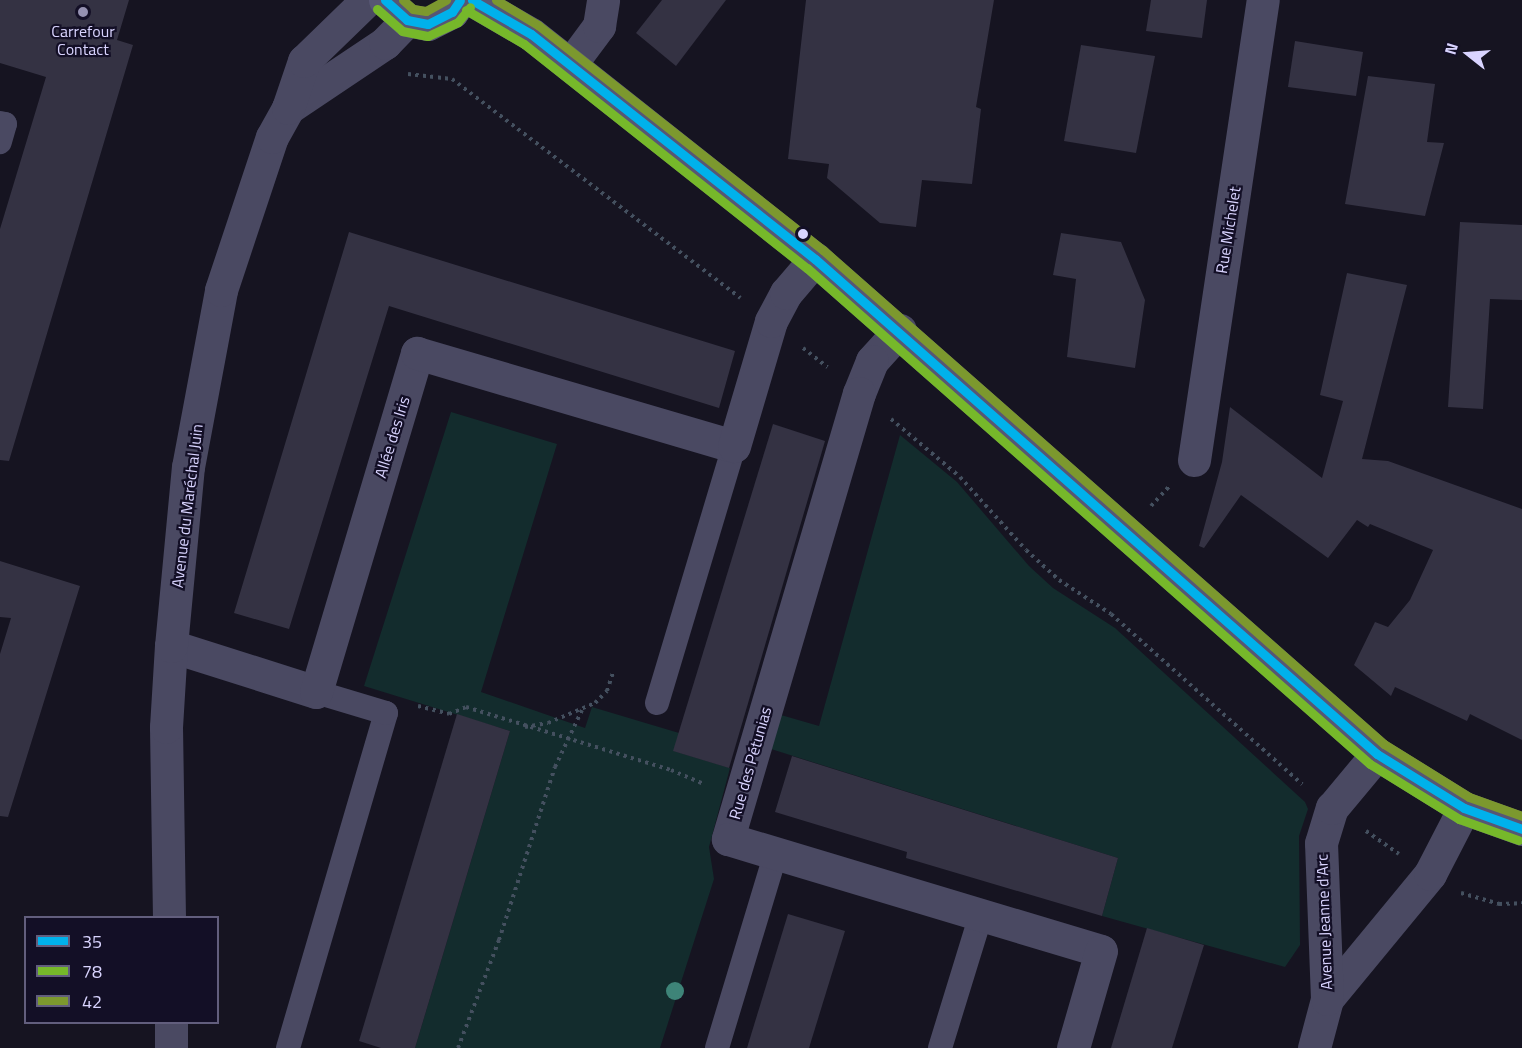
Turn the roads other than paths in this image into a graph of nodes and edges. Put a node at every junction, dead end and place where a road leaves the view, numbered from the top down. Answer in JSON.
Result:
{"nodes":[{"id":1,"x":367,"y":0,"type":"edge"},
{"id":2,"x":460,"y":0,"type":"edge"},
{"id":3,"x":472,"y":0,"type":"edge"},
{"id":4,"x":603,"y":0,"type":"edge"},
{"id":5,"x":1263,"y":0,"type":"edge"},
{"id":6,"x":396,"y":10,"type":"edge"},
{"id":7,"x":570,"y":65,"type":"junction"},
{"id":8,"x":288,"y":108,"type":"junction"},
{"id":9,"x":0,"y":123,"type":"edge"},
{"id":10,"x":0,"y":142,"type":"edge"},
{"id":11,"x":815,"y":259,"type":"junction"},
{"id":12,"x":900,"y":330,"type":"junction"},
{"id":13,"x":734,"y":446,"type":"junction"},
{"id":14,"x":1194,"y":460,"type":"dead end"},
{"id":15,"x":171,"y":646,"type":"junction"},
{"id":16,"x":316,"y":692,"type":"junction"},
{"id":17,"x":657,"y":703,"type":"dead end"},
{"id":18,"x":1377,"y":754,"type":"junction"},
{"id":19,"x":1464,"y":808,"type":"junction"},
{"id":20,"x":1522,"y":829,"type":"edge"},
{"id":21,"x":776,"y":853,"type":"junction"},
{"id":22,"x":981,"y":915,"type":"junction"},
{"id":23,"x":169,"y":916,"type":"edge"},
{"id":24,"x":1327,"y":999,"type":"junction"},
{"id":25,"x":171,"y":1024,"type":"edge"},
{"id":26,"x":171,"y":1048,"type":"edge"},
{"id":27,"x":288,"y":1048,"type":"edge"},
{"id":28,"x":717,"y":1048,"type":"edge"},
{"id":29,"x":940,"y":1048,"type":"edge"},
{"id":30,"x":1074,"y":1048,"type":"edge"},
{"id":31,"x":1314,"y":1048,"type":"edge"}],
"edges":[{"from":1,"to":8,"type":"street","name":"Avenue du Maréchal Juin"},
{"from":2,"to":6,"type":"main road"},
{"from":3,"to":7,"type":"main road"},
{"from":4,"to":7,"type":"street"},
{"from":5,"to":14,"type":"street","name":"Rue Michelet"},
{"from":6,"to":8,"type":"street","name":"Avenue du Maréchal Juin"},
{"from":7,"to":11,"type":"main road"},
{"from":8,"to":15,"type":"street","name":"Avenue du Maréchal Juin"},
{"from":9,"to":10,"type":"lane"},
{"from":11,"to":12,"type":"main road"},
{"from":11,"to":13,"type":"street"},
{"from":12,"to":18,"type":"main road"},
{"from":12,"to":21,"type":"street","name":"Rue des Pétunias"},
{"from":13,"to":16,"type":"street","name":"Allée des Iris"},
{"from":13,"to":17,"type":"lane"},
{"from":15,"to":16,"type":"street"},
{"from":15,"to":23,"type":"street","name":"Avenue du Maréchal Juin"},
{"from":16,"to":27,"type":"lane"},
{"from":18,"to":19,"type":"main road"},
{"from":18,"to":24,"type":"street","name":"Avenue Jeanne d'Arc"},
{"from":19,"to":20,"type":"main road"},
{"from":19,"to":24,"type":"street","name":"Avenue Jeanne d'Arc"},
{"from":21,"to":22,"type":"street","name":"Rue des Pétunias"},
{"from":21,"to":28,"type":"lane"},
{"from":22,"to":29,"type":"lane"},
{"from":22,"to":30,"type":"street","name":"Rue des Pétunias"},
{"from":24,"to":31,"type":"street","name":"Avenue Jeanne d'Arc"},
{"from":25,"to":26,"type":"street"}]}
